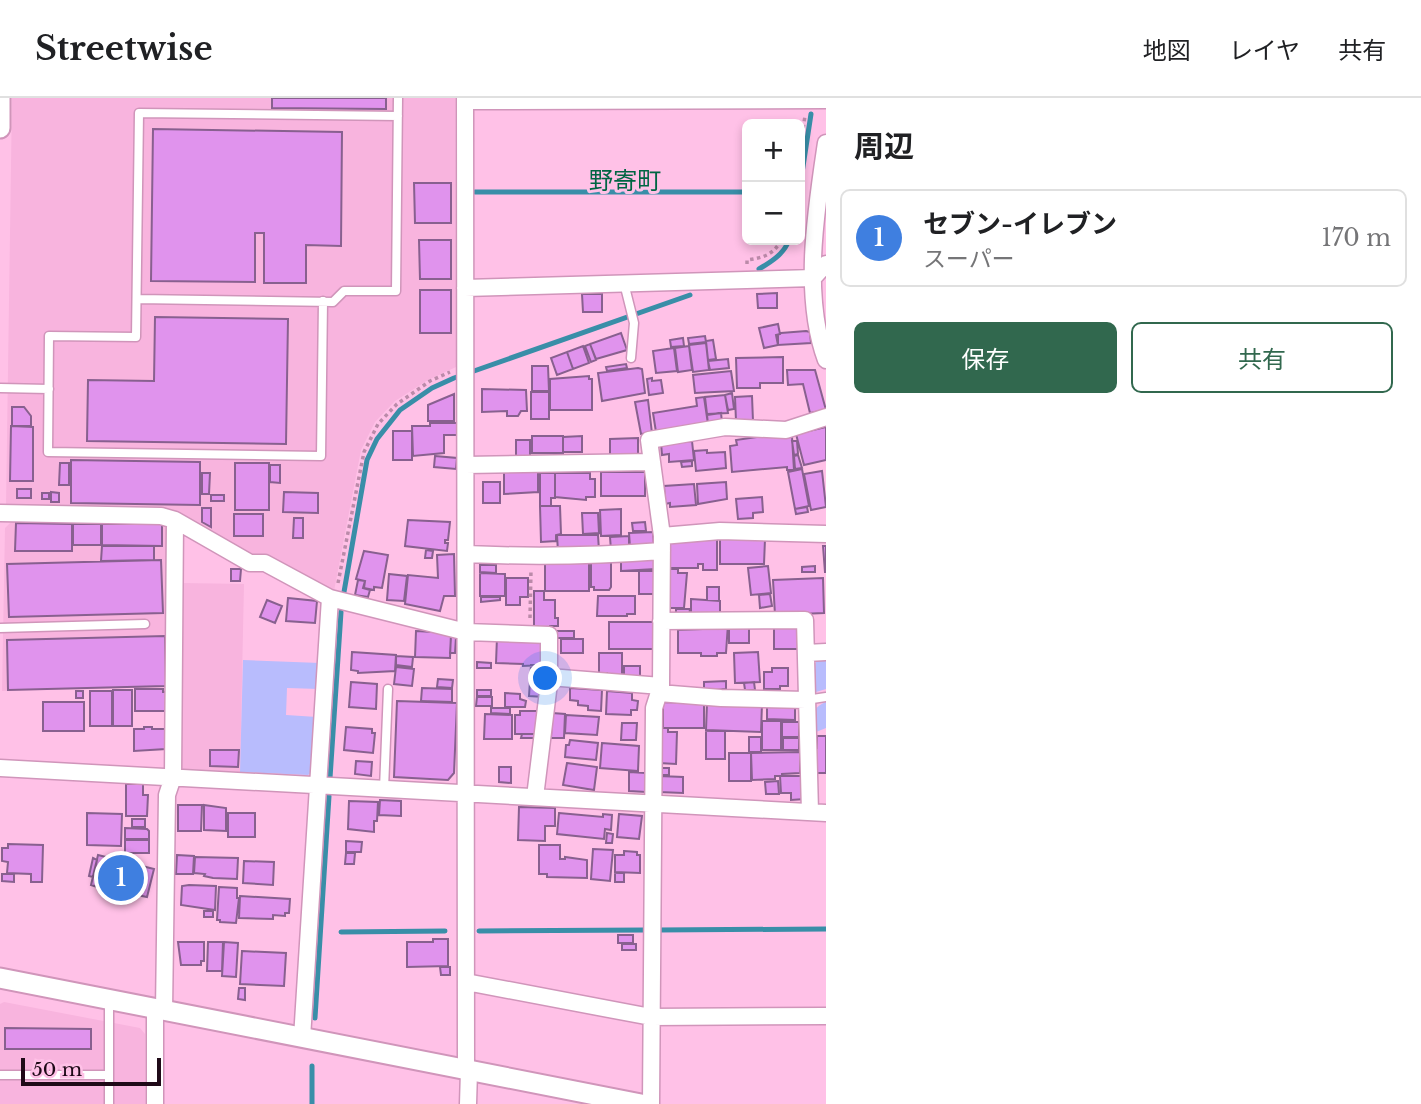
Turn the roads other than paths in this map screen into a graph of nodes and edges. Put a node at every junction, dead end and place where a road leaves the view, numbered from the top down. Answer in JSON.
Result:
{"nodes":[{"id":1,"x":0,"y":98,"type":"edge"},
{"id":2,"x":398,"y":98,"type":"edge"},
{"id":3,"x":466,"y":99,"type":"edge"},
{"id":4,"x":826,"y":100,"type":"edge"},
{"id":5,"x":398,"y":116,"type":"junction"},
{"id":6,"x":0,"y":128,"type":"edge"},
{"id":7,"x":826,"y":143,"type":"edge"},
{"id":8,"x":826,"y":264,"type":"edge"},
{"id":9,"x":813,"y":278,"type":"junction"},
{"id":10,"x":624,"y":284,"type":"junction"},
{"id":11,"x":466,"y":288,"type":"junction"},
{"id":12,"x":136,"y":299,"type":"junction"},
{"id":13,"x":323,"y":301,"type":"junction"},
{"id":14,"x":631,"y":358,"type":"dead end"},
{"id":15,"x":826,"y":360,"type":"edge"},
{"id":16,"x":0,"y":388,"type":"edge"},
{"id":17,"x":49,"y":389,"type":"junction"},
{"id":18,"x":826,"y":417,"type":"edge"},
{"id":19,"x":651,"y":462,"type":"junction"},
{"id":20,"x":466,"y":465,"type":"junction"},
{"id":21,"x":0,"y":513,"type":"edge"},
{"id":22,"x":175,"y":520,"type":"junction"},
{"id":23,"x":826,"y":534,"type":"edge"},
{"id":24,"x":662,"y":543,"type":"junction"},
{"id":25,"x":466,"y":554,"type":"junction"},
{"id":26,"x":333,"y":598,"type":"junction"},
{"id":27,"x":661,"y":621,"type":"junction"},
{"id":28,"x":145,"y":624,"type":"dead end"},
{"id":29,"x":0,"y":628,"type":"edge"},
{"id":30,"x":466,"y":632,"type":"junction"},
{"id":31,"x":826,"y":652,"type":"edge"},
{"id":32,"x":806,"y":653,"type":"junction"},
{"id":33,"x":549,"y":677,"type":"junction"},
{"id":34,"x":388,"y":689,"type":"dead end"},
{"id":35,"x":660,"y":689,"type":"junction"},
{"id":36,"x":826,"y":697,"type":"edge"},
{"id":37,"x":806,"y":700,"type":"junction"},
{"id":38,"x":0,"y":768,"type":"edge"},
{"id":39,"x":173,"y":777,"type":"junction"},
{"id":40,"x":318,"y":785,"type":"junction"},
{"id":41,"x":384,"y":789,"type":"junction"},
{"id":42,"x":466,"y":793,"type":"junction"},
{"id":43,"x":535,"y":797,"type":"junction"},
{"id":44,"x":652,"y":804,"type":"junction"},
{"id":45,"x":818,"y":812,"type":"edge"},
{"id":46,"x":0,"y":978,"type":"edge"},
{"id":47,"x":466,"y":982,"type":"junction"},
{"id":48,"x":109,"y":999,"type":"junction"},
{"id":49,"x":160,"y":1009,"type":"junction"},
{"id":50,"x":826,"y":1016,"type":"edge"},
{"id":51,"x":651,"y":1017,"type":"junction"},
{"id":52,"x":302,"y":1038,"type":"junction"},
{"id":53,"x":467,"y":1070,"type":"junction"},
{"id":54,"x":0,"y":1074,"type":"edge"},
{"id":55,"x":109,"y":1074,"type":"junction"},
{"id":56,"x":109,"y":1104,"type":"edge"},
{"id":57,"x":155,"y":1104,"type":"edge"},
{"id":58,"x":468,"y":1104,"type":"edge"},
{"id":59,"x":641,"y":1104,"type":"edge"},
{"id":60,"x":651,"y":1104,"type":"edge"}],
"edges":[{"from":1,"to":6,"type":"street"},
{"from":2,"to":5,"type":"lane"},
{"from":3,"to":4,"type":"street"},
{"from":3,"to":11,"type":"street"},
{"from":5,"to":12,"type":"lane"},
{"from":5,"to":13,"type":"lane"},
{"from":7,"to":9,"type":"street"},
{"from":8,"to":9,"type":"street"},
{"from":9,"to":10,"type":"street"},
{"from":9,"to":15,"type":"street"},
{"from":10,"to":11,"type":"street"},
{"from":10,"to":14,"type":"lane"},
{"from":11,"to":20,"type":"street"},
{"from":12,"to":13,"type":"lane"},
{"from":12,"to":17,"type":"lane"},
{"from":13,"to":17,"type":"lane"},
{"from":16,"to":17,"type":"lane"},
{"from":18,"to":19,"type":"street"},
{"from":19,"to":20,"type":"street"},
{"from":19,"to":24,"type":"street"},
{"from":20,"to":25,"type":"street"},
{"from":21,"to":22,"type":"street"},
{"from":22,"to":26,"type":"street"},
{"from":22,"to":39,"type":"street"},
{"from":23,"to":24,"type":"street"},
{"from":24,"to":25,"type":"street"},
{"from":24,"to":27,"type":"street"},
{"from":25,"to":30,"type":"street"},
{"from":26,"to":30,"type":"street"},
{"from":26,"to":40,"type":"street"},
{"from":27,"to":32,"type":"street"},
{"from":27,"to":35,"type":"street"},
{"from":28,"to":29,"type":"lane"},
{"from":30,"to":33,"type":"street"},
{"from":30,"to":42,"type":"street"},
{"from":31,"to":32,"type":"street"},
{"from":32,"to":37,"type":"street"},
{"from":33,"to":35,"type":"street"},
{"from":33,"to":43,"type":"street"},
{"from":34,"to":41,"type":"lane"},
{"from":35,"to":37,"type":"street"},
{"from":35,"to":44,"type":"street"},
{"from":36,"to":37,"type":"lane"},
{"from":37,"to":45,"type":"street"},
{"from":38,"to":39,"type":"street"},
{"from":39,"to":40,"type":"street"},
{"from":39,"to":49,"type":"street"},
{"from":40,"to":41,"type":"street"},
{"from":40,"to":52,"type":"street"},
{"from":41,"to":42,"type":"street"},
{"from":42,"to":43,"type":"street"},
{"from":42,"to":47,"type":"street"},
{"from":43,"to":44,"type":"street"},
{"from":44,"to":45,"type":"street"},
{"from":44,"to":51,"type":"street"},
{"from":46,"to":48,"type":"street"},
{"from":47,"to":51,"type":"street"},
{"from":47,"to":53,"type":"street"},
{"from":48,"to":49,"type":"street"},
{"from":48,"to":55,"type":"lane"},
{"from":49,"to":52,"type":"street"},
{"from":49,"to":57,"type":"street"},
{"from":50,"to":51,"type":"street"},
{"from":51,"to":60,"type":"street"},
{"from":52,"to":53,"type":"street"},
{"from":53,"to":58,"type":"street"},
{"from":53,"to":59,"type":"street"},
{"from":54,"to":55,"type":"lane"},
{"from":55,"to":56,"type":"lane"}]}
